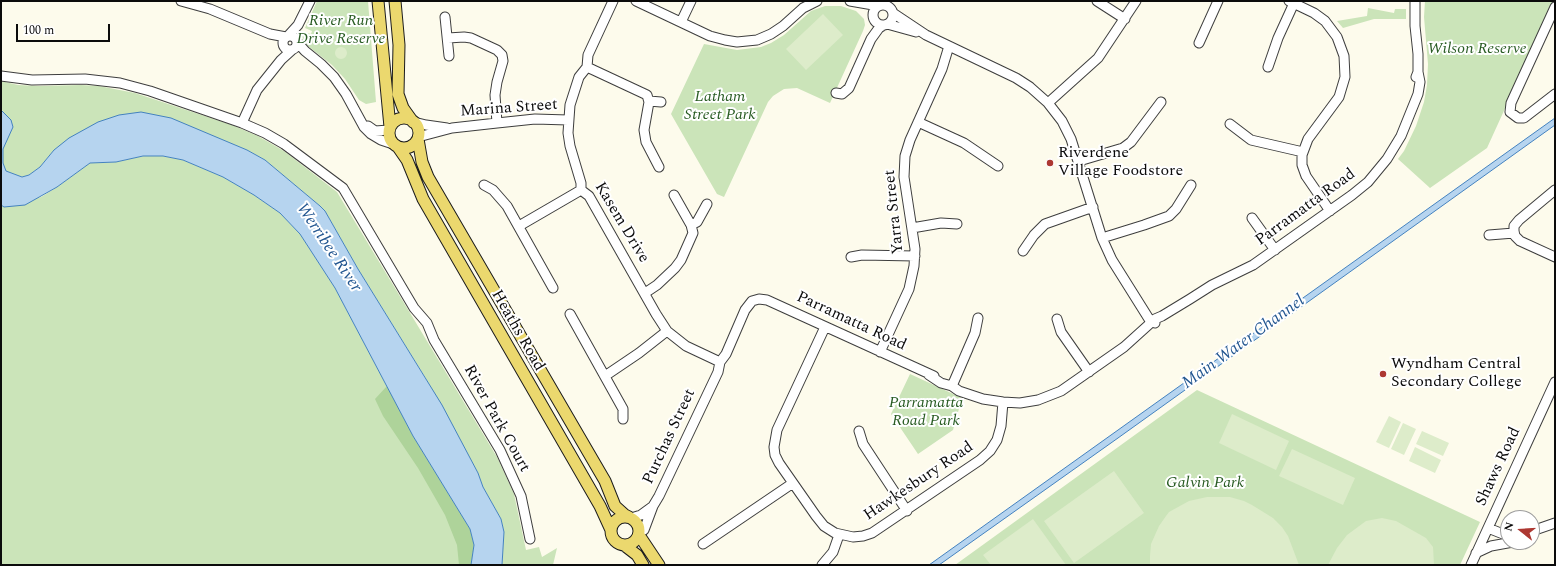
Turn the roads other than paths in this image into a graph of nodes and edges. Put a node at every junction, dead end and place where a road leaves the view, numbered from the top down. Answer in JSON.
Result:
{"nodes":[{"id":1,"x":181,"y":1,"type":"edge"},
{"id":2,"x":310,"y":1,"type":"edge"},
{"id":3,"x":378,"y":1,"type":"edge"},
{"id":4,"x":395,"y":1,"type":"edge"},
{"id":5,"x":614,"y":1,"type":"edge"},
{"id":6,"x":636,"y":1,"type":"edge"},
{"id":7,"x":691,"y":1,"type":"edge"},
{"id":8,"x":817,"y":1,"type":"edge"},
{"id":9,"x":850,"y":1,"type":"edge"},
{"id":10,"x":1097,"y":1,"type":"edge"},
{"id":11,"x":1136,"y":1,"type":"edge"},
{"id":12,"x":1218,"y":1,"type":"edge"},
{"id":13,"x":1415,"y":1,"type":"edge"},
{"id":14,"x":1291,"y":2,"type":"edge"},
{"id":15,"x":883,"y":4,"type":"edge"},
{"id":16,"x":1555,"y":7,"type":"edge"},
{"id":17,"x":892,"y":8,"type":"edge"},
{"id":18,"x":445,"y":17,"type":"dead end"},
{"id":19,"x":874,"y":17,"type":"junction"},
{"id":20,"x":1125,"y":19,"type":"junction"},
{"id":21,"x":681,"y":22,"type":"junction"},
{"id":22,"x":886,"y":24,"type":"junction"},
{"id":23,"x":926,"y":35,"type":"junction"},
{"id":24,"x":448,"y":38,"type":"junction"},
{"id":25,"x":871,"y":39,"type":"junction"},
{"id":26,"x":290,"y":43,"type":"junction"},
{"id":27,"x":1198,"y":43,"type":"dead end"},
{"id":28,"x":952,"y":48,"type":"junction"},
{"id":29,"x":449,"y":56,"type":"dead end"},
{"id":30,"x":587,"y":67,"type":"junction"},
{"id":31,"x":1268,"y":67,"type":"dead end"},
{"id":32,"x":1,"y":76,"type":"edge"},
{"id":33,"x":836,"y":93,"type":"dead end"},
{"id":34,"x":1555,"y":94,"type":"edge"},
{"id":35,"x":649,"y":101,"type":"junction"},
{"id":36,"x":661,"y":102,"type":"dead end"},
{"id":37,"x":1161,"y":102,"type":"dead end"},
{"id":38,"x":1048,"y":103,"type":"junction"},
{"id":39,"x":357,"y":112,"type":"junction"},
{"id":40,"x":568,"y":120,"type":"junction"},
{"id":41,"x":413,"y":122,"type":"junction"},
{"id":42,"x":918,"y":122,"type":"junction"},
{"id":43,"x":242,"y":123,"type":"junction"},
{"id":44,"x":497,"y":123,"type":"junction"},
{"id":45,"x":1230,"y":124,"type":"dead end"},
{"id":46,"x":452,"y":128,"type":"junction"},
{"id":47,"x":390,"y":129,"type":"junction"},
{"id":48,"x":418,"y":138,"type":"junction"},
{"id":49,"x":396,"y":145,"type":"junction"},
{"id":50,"x":1303,"y":152,"type":"junction"},
{"id":51,"x":1079,"y":161,"type":"junction"},
{"id":52,"x":998,"y":166,"type":"dead end"},
{"id":53,"x":658,"y":167,"type":"dead end"},
{"id":54,"x":484,"y":185,"type":"dead end"},
{"id":55,"x":1191,"y":185,"type":"dead end"},
{"id":56,"x":581,"y":190,"type":"junction"},
{"id":57,"x":1555,"y":190,"type":"edge"},
{"id":58,"x":674,"y":195,"type":"dead end"},
{"id":59,"x":707,"y":204,"type":"dead end"},
{"id":60,"x":1093,"y":207,"type":"junction"},
{"id":61,"x":1330,"y":211,"type":"junction"},
{"id":62,"x":1252,"y":218,"type":"dead end"},
{"id":63,"x":957,"y":224,"type":"dead end"},
{"id":64,"x":691,"y":225,"type":"junction"},
{"id":65,"x":519,"y":226,"type":"junction"},
{"id":66,"x":912,"y":228,"type":"junction"},
{"id":67,"x":1514,"y":233,"type":"junction"},
{"id":68,"x":1489,"y":235,"type":"dead end"},
{"id":69,"x":1102,"y":238,"type":"junction"},
{"id":70,"x":1023,"y":250,"type":"dead end"},
{"id":71,"x":1275,"y":250,"type":"junction"},
{"id":72,"x":915,"y":256,"type":"junction"},
{"id":73,"x":851,"y":257,"type":"dead end"},
{"id":74,"x":1555,"y":257,"type":"edge"},
{"id":75,"x":553,"y":288,"type":"dead end"},
{"id":76,"x":645,"y":292,"type":"junction"},
{"id":77,"x":570,"y":314,"type":"dead end"},
{"id":78,"x":978,"y":318,"type":"dead end"},
{"id":79,"x":1057,"y":319,"type":"dead end"},
{"id":80,"x":1154,"y":321,"type":"junction"},
{"id":81,"x":825,"y":327,"type":"junction"},
{"id":82,"x":667,"y":331,"type":"junction"},
{"id":83,"x":880,"y":352,"type":"junction"},
{"id":84,"x":718,"y":361,"type":"junction"},
{"id":85,"x":1089,"y":372,"type":"junction"},
{"id":86,"x":605,"y":376,"type":"junction"},
{"id":87,"x":1555,"y":382,"type":"edge"},
{"id":88,"x":953,"y":383,"type":"junction"},
{"id":89,"x":1003,"y":402,"type":"junction"},
{"id":90,"x":623,"y":419,"type":"dead end"},
{"id":91,"x":859,"y":432,"type":"dead end"},
{"id":92,"x":793,"y":483,"type":"junction"},
{"id":93,"x":653,"y":506,"type":"junction"},
{"id":94,"x":907,"y":511,"type":"junction"},
{"id":95,"x":630,"y":518,"type":"junction"},
{"id":96,"x":1555,"y":523,"type":"edge"},
{"id":97,"x":1488,"y":528,"type":"junction"},
{"id":98,"x":1540,"y":528,"type":"edge"},
{"id":99,"x":611,"y":530,"type":"junction"},
{"id":100,"x":1500,"y":533,"type":"edge"},
{"id":101,"x":639,"y":534,"type":"junction"},
{"id":102,"x":840,"y":534,"type":"junction"},
{"id":103,"x":530,"y":539,"type":"dead end"},
{"id":104,"x":703,"y":544,"type":"dead end"},
{"id":105,"x":1500,"y":544,"type":"edge"},
{"id":106,"x":624,"y":545,"type":"junction"},
{"id":107,"x":1476,"y":553,"type":"junction"},
{"id":108,"x":642,"y":565,"type":"edge"},
{"id":109,"x":659,"y":565,"type":"edge"},
{"id":110,"x":822,"y":565,"type":"edge"},
{"id":111,"x":1471,"y":565,"type":"edge"}],
"edges":[{"from":1,"to":26,"type":"street"},
{"from":2,"to":26,"type":"street"},
{"from":3,"to":47,"type":"main road"},
{"from":4,"to":41,"type":"main road"},
{"from":5,"to":30,"type":"street","name":"Kasem Drive"},
{"from":6,"to":21,"type":"street"},
{"from":7,"to":21,"type":"street"},
{"from":8,"to":21,"type":"street"},
{"from":9,"to":15,"type":"street"},
{"from":9,"to":19,"type":"street"},
{"from":10,"to":20,"type":"street"},
{"from":11,"to":20,"type":"street"},
{"from":12,"to":27,"type":"street"},
{"from":13,"to":61,"type":"street","name":"Parramatta Road"},
{"from":14,"to":31,"type":"street"},
{"from":14,"to":50,"type":"street"},
{"from":15,"to":17,"type":"street"},
{"from":15,"to":19,"type":"street"},
{"from":16,"to":34,"type":"street"},
{"from":17,"to":22,"type":"street"},
{"from":17,"to":23,"type":"street"},
{"from":18,"to":24,"type":"street"},
{"from":19,"to":22,"type":"street"},
{"from":19,"to":25,"type":"street"},
{"from":20,"to":38,"type":"street"},
{"from":22,"to":23,"type":"street"},
{"from":22,"to":25,"type":"street"},
{"from":23,"to":28,"type":"street"},
{"from":24,"to":29,"type":"street"},
{"from":24,"to":44,"type":"street"},
{"from":25,"to":33,"type":"street"},
{"from":26,"to":39,"type":"street"},
{"from":26,"to":43,"type":"street"},
{"from":28,"to":38,"type":"street"},
{"from":28,"to":42,"type":"street","name":"Yarra Street"},
{"from":30,"to":35,"type":"street"},
{"from":30,"to":40,"type":"street","name":"Kasem Drive"},
{"from":32,"to":43,"type":"street"},
{"from":35,"to":36,"type":"street"},
{"from":35,"to":53,"type":"street"},
{"from":37,"to":51,"type":"street"},
{"from":38,"to":51,"type":"street"},
{"from":39,"to":47,"type":"street"},
{"from":39,"to":49,"type":"street"},
{"from":40,"to":44,"type":"street","name":"Marina Street"},
{"from":40,"to":56,"type":"street","name":"Kasem Drive"},
{"from":41,"to":46,"type":"street","name":"Marina Street"},
{"from":41,"to":47,"type":"main road"},
{"from":41,"to":48,"type":"main road"},
{"from":42,"to":52,"type":"street"},
{"from":42,"to":66,"type":"street","name":"Yarra Street"},
{"from":43,"to":103,"type":"street","name":"River Park Court"},
{"from":44,"to":46,"type":"street","name":"Marina Street"},
{"from":45,"to":50,"type":"street"},
{"from":46,"to":48,"type":"street","name":"Marina Street"},
{"from":47,"to":49,"type":"main road"},
{"from":48,"to":49,"type":"main road"},
{"from":48,"to":95,"type":"main road","name":"Heaths Road"},
{"from":49,"to":99,"type":"main road","name":"Heaths Road"},
{"from":50,"to":61,"type":"street"},
{"from":51,"to":60,"type":"street"},
{"from":54,"to":65,"type":"street"},
{"from":55,"to":69,"type":"street"},
{"from":56,"to":65,"type":"street"},
{"from":56,"to":76,"type":"street","name":"Kasem Drive"},
{"from":57,"to":67,"type":"street"},
{"from":58,"to":64,"type":"street"},
{"from":59,"to":64,"type":"street"},
{"from":60,"to":69,"type":"street"},
{"from":60,"to":70,"type":"street"},
{"from":61,"to":71,"type":"street","name":"Parramatta Road"},
{"from":62,"to":71,"type":"street"},
{"from":63,"to":66,"type":"street"},
{"from":64,"to":76,"type":"street"},
{"from":65,"to":75,"type":"street"},
{"from":66,"to":72,"type":"street","name":"Yarra Street"},
{"from":67,"to":68,"type":"street"},
{"from":67,"to":74,"type":"street"},
{"from":69,"to":80,"type":"street"},
{"from":71,"to":80,"type":"street","name":"Parramatta Road"},
{"from":72,"to":73,"type":"street"},
{"from":72,"to":83,"type":"street","name":"Yarra Street"},
{"from":76,"to":82,"type":"street","name":"Kasem Drive"},
{"from":77,"to":86,"type":"street"},
{"from":78,"to":88,"type":"street"},
{"from":79,"to":85,"type":"street"},
{"from":80,"to":85,"type":"street","name":"Parramatta Road"},
{"from":81,"to":83,"type":"street","name":"Parramatta Road"},
{"from":81,"to":84,"type":"street","name":"Parramatta Road"},
{"from":81,"to":92,"type":"street","name":"Hawkesbury Road"},
{"from":82,"to":84,"type":"street","name":"Kasem Drive"},
{"from":82,"to":86,"type":"street"},
{"from":83,"to":88,"type":"street","name":"Parramatta Road"},
{"from":84,"to":93,"type":"street","name":"Purchas Street"},
{"from":85,"to":89,"type":"street","name":"Parramatta Road"},
{"from":86,"to":90,"type":"street"},
{"from":87,"to":97,"type":"street","name":"Shaws Road"},
{"from":88,"to":89,"type":"street","name":"Parramatta Road"},
{"from":89,"to":94,"type":"street","name":"Hawkesbury Road"},
{"from":91,"to":94,"type":"street"},
{"from":92,"to":102,"type":"street","name":"Hawkesbury Road"},
{"from":92,"to":104,"type":"street"},
{"from":93,"to":95,"type":"street","name":"Purchas Street"},
{"from":93,"to":101,"type":"street","name":"Purchas Street"},
{"from":94,"to":102,"type":"street","name":"Hawkesbury Road"},
{"from":95,"to":99,"type":"main road"},
{"from":95,"to":101,"type":"main road"},
{"from":96,"to":98,"type":"street"},
{"from":97,"to":100,"type":"street"},
{"from":97,"to":107,"type":"street","name":"Shaws Road"},
{"from":99,"to":106,"type":"main road"},
{"from":101,"to":106,"type":"main road"},
{"from":101,"to":109,"type":"main road"},
{"from":102,"to":110,"type":"street"},
{"from":105,"to":107,"type":"street"},
{"from":106,"to":108,"type":"main road"},
{"from":107,"to":111,"type":"street","name":"Shaws Road"}]}
